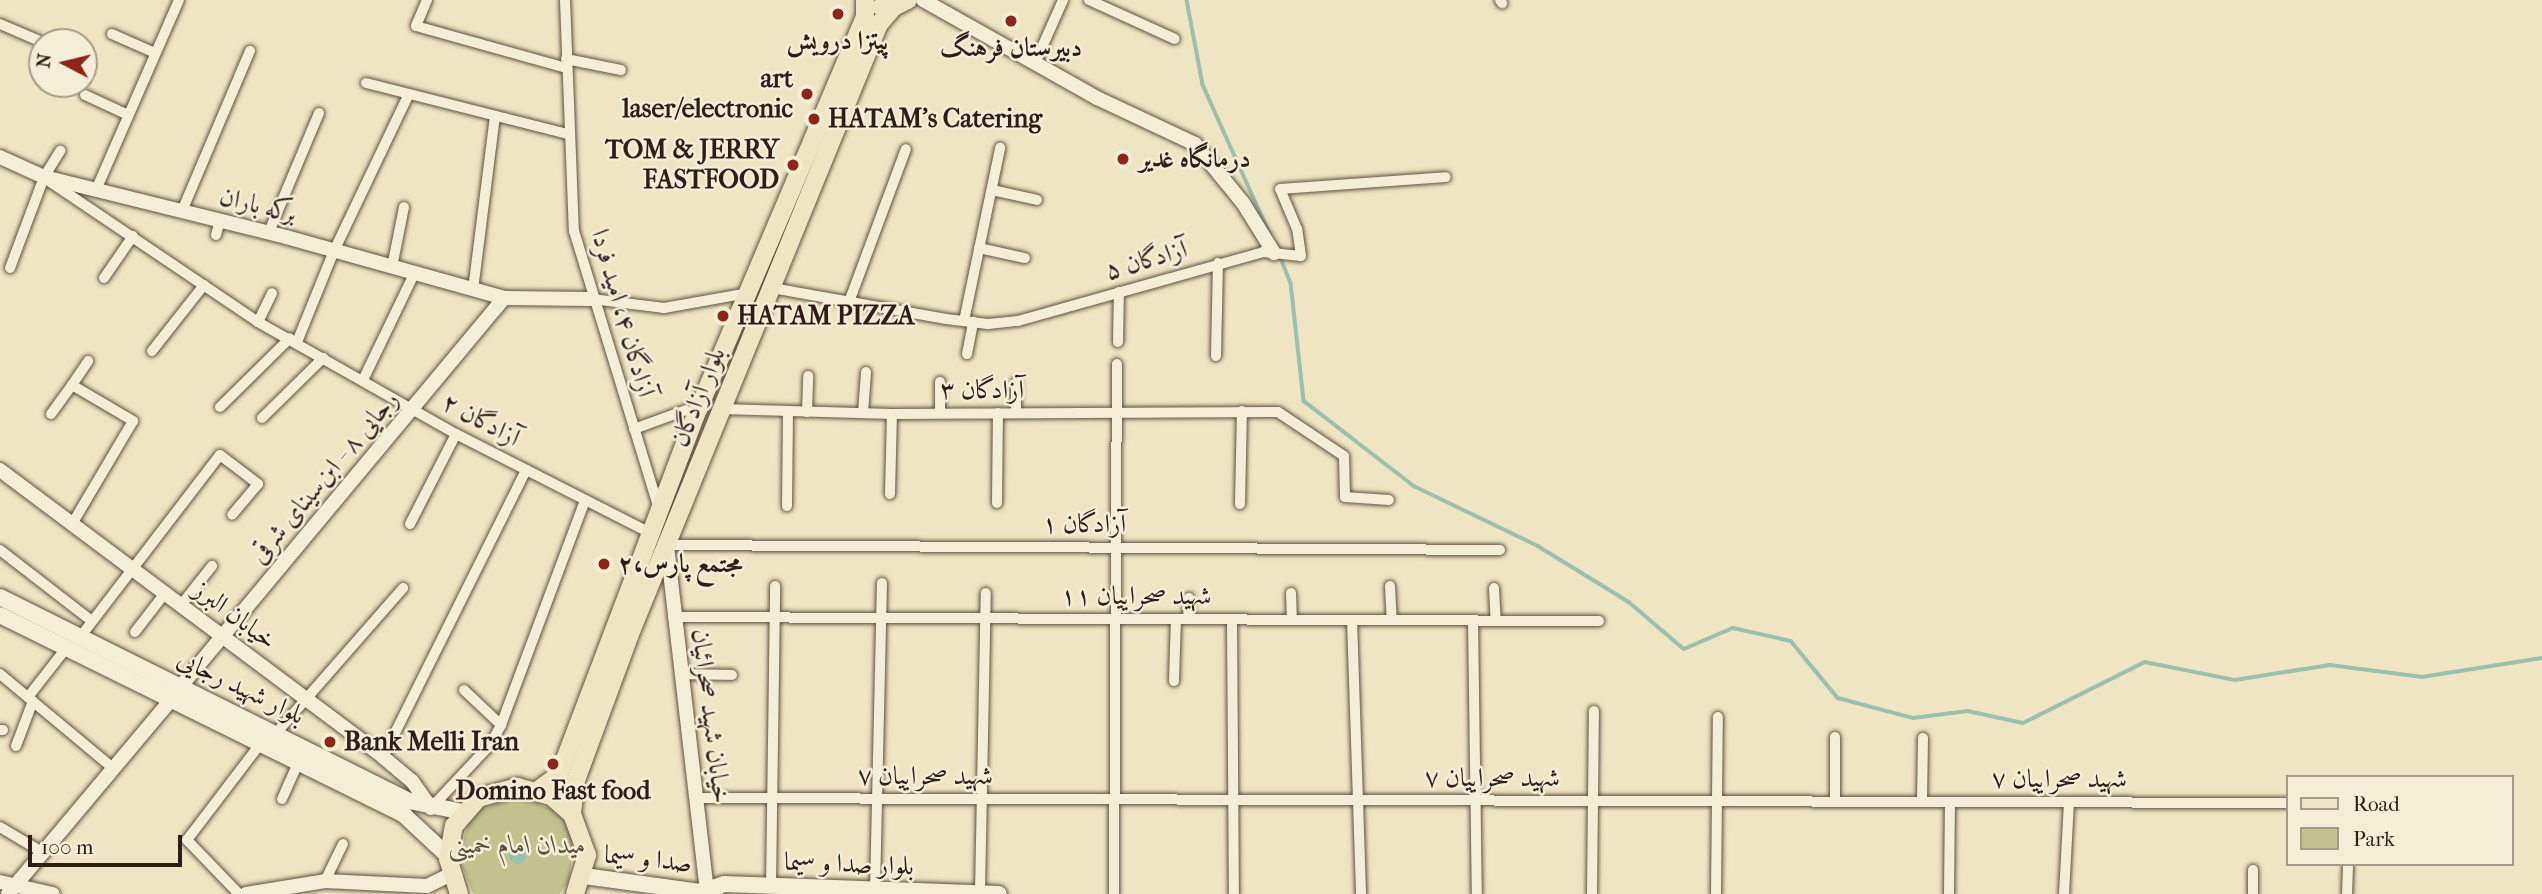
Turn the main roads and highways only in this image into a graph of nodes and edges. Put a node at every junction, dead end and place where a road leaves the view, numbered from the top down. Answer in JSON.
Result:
{"nodes":[{"id":1,"x":867,"y":0,"type":"edge"},
{"id":2,"x":900,"y":4,"type":"edge"},
{"id":3,"x":721,"y":356,"type":"junction"},
{"id":4,"x":740,"y":363,"type":"junction"},
{"id":5,"x":0,"y":597,"type":"edge"},
{"id":6,"x":0,"y":615,"type":"edge"},
{"id":7,"x":628,"y":618,"type":"junction"},
{"id":8,"x":181,"y":686,"type":"junction"},
{"id":9,"x":171,"y":700,"type":"junction"},
{"id":10,"x":538,"y":790,"type":"junction"},
{"id":11,"x":463,"y":812,"type":"junction"},
{"id":12,"x":572,"y":814,"type":"junction"},
{"id":13,"x":448,"y":856,"type":"junction"},
{"id":14,"x":584,"y":876,"type":"junction"},
{"id":15,"x":710,"y":893,"type":"edge"},
{"id":16,"x":980,"y":893,"type":"edge"},
{"id":17,"x":459,"y":894,"type":"edge"},
{"id":18,"x":575,"y":894,"type":"edge"},
{"id":19,"x":999,"y":894,"type":"edge"}],
"edges":[{"from":1,"to":2,"type":"main road"},
{"from":1,"to":3,"type":"main road","name":"بلوار آزادگان"},
{"from":2,"to":4,"type":"main road","name":"بلوار آزادگان"},
{"from":3,"to":4,"type":"main road"},
{"from":3,"to":7,"type":"main road","name":"بلوار آزادگان"},
{"from":4,"to":7,"type":"main road","name":"بلوار آزادگان"},
{"from":5,"to":8,"type":"main road","name":"بلوار شهید رجایی"},
{"from":6,"to":9,"type":"main road","name":"بلوار شهید رجایی"},
{"from":7,"to":10,"type":"main road","name":"بلوار آزادگان"},
{"from":7,"to":12,"type":"main road","name":"بلوار آزادگان"},
{"from":8,"to":9,"type":"main road"},
{"from":8,"to":11,"type":"main road","name":"بلوار شهید رجایی"},
{"from":9,"to":13,"type":"main road","name":"بلوار شهید رجایی"},
{"from":10,"to":11,"type":"main road"},
{"from":10,"to":12,"type":"main road"},
{"from":11,"to":13,"type":"main road"},
{"from":12,"to":14,"type":"main road"},
{"from":13,"to":17,"type":"main road"},
{"from":14,"to":15,"type":"main road","name":"صدا و سیما"},
{"from":14,"to":18,"type":"main road"},
{"from":15,"to":16,"type":"main road","name":"بلوار صدا و سیما"},
{"from":16,"to":19,"type":"main road","name":"بلوار صدا و سیما"}]}
